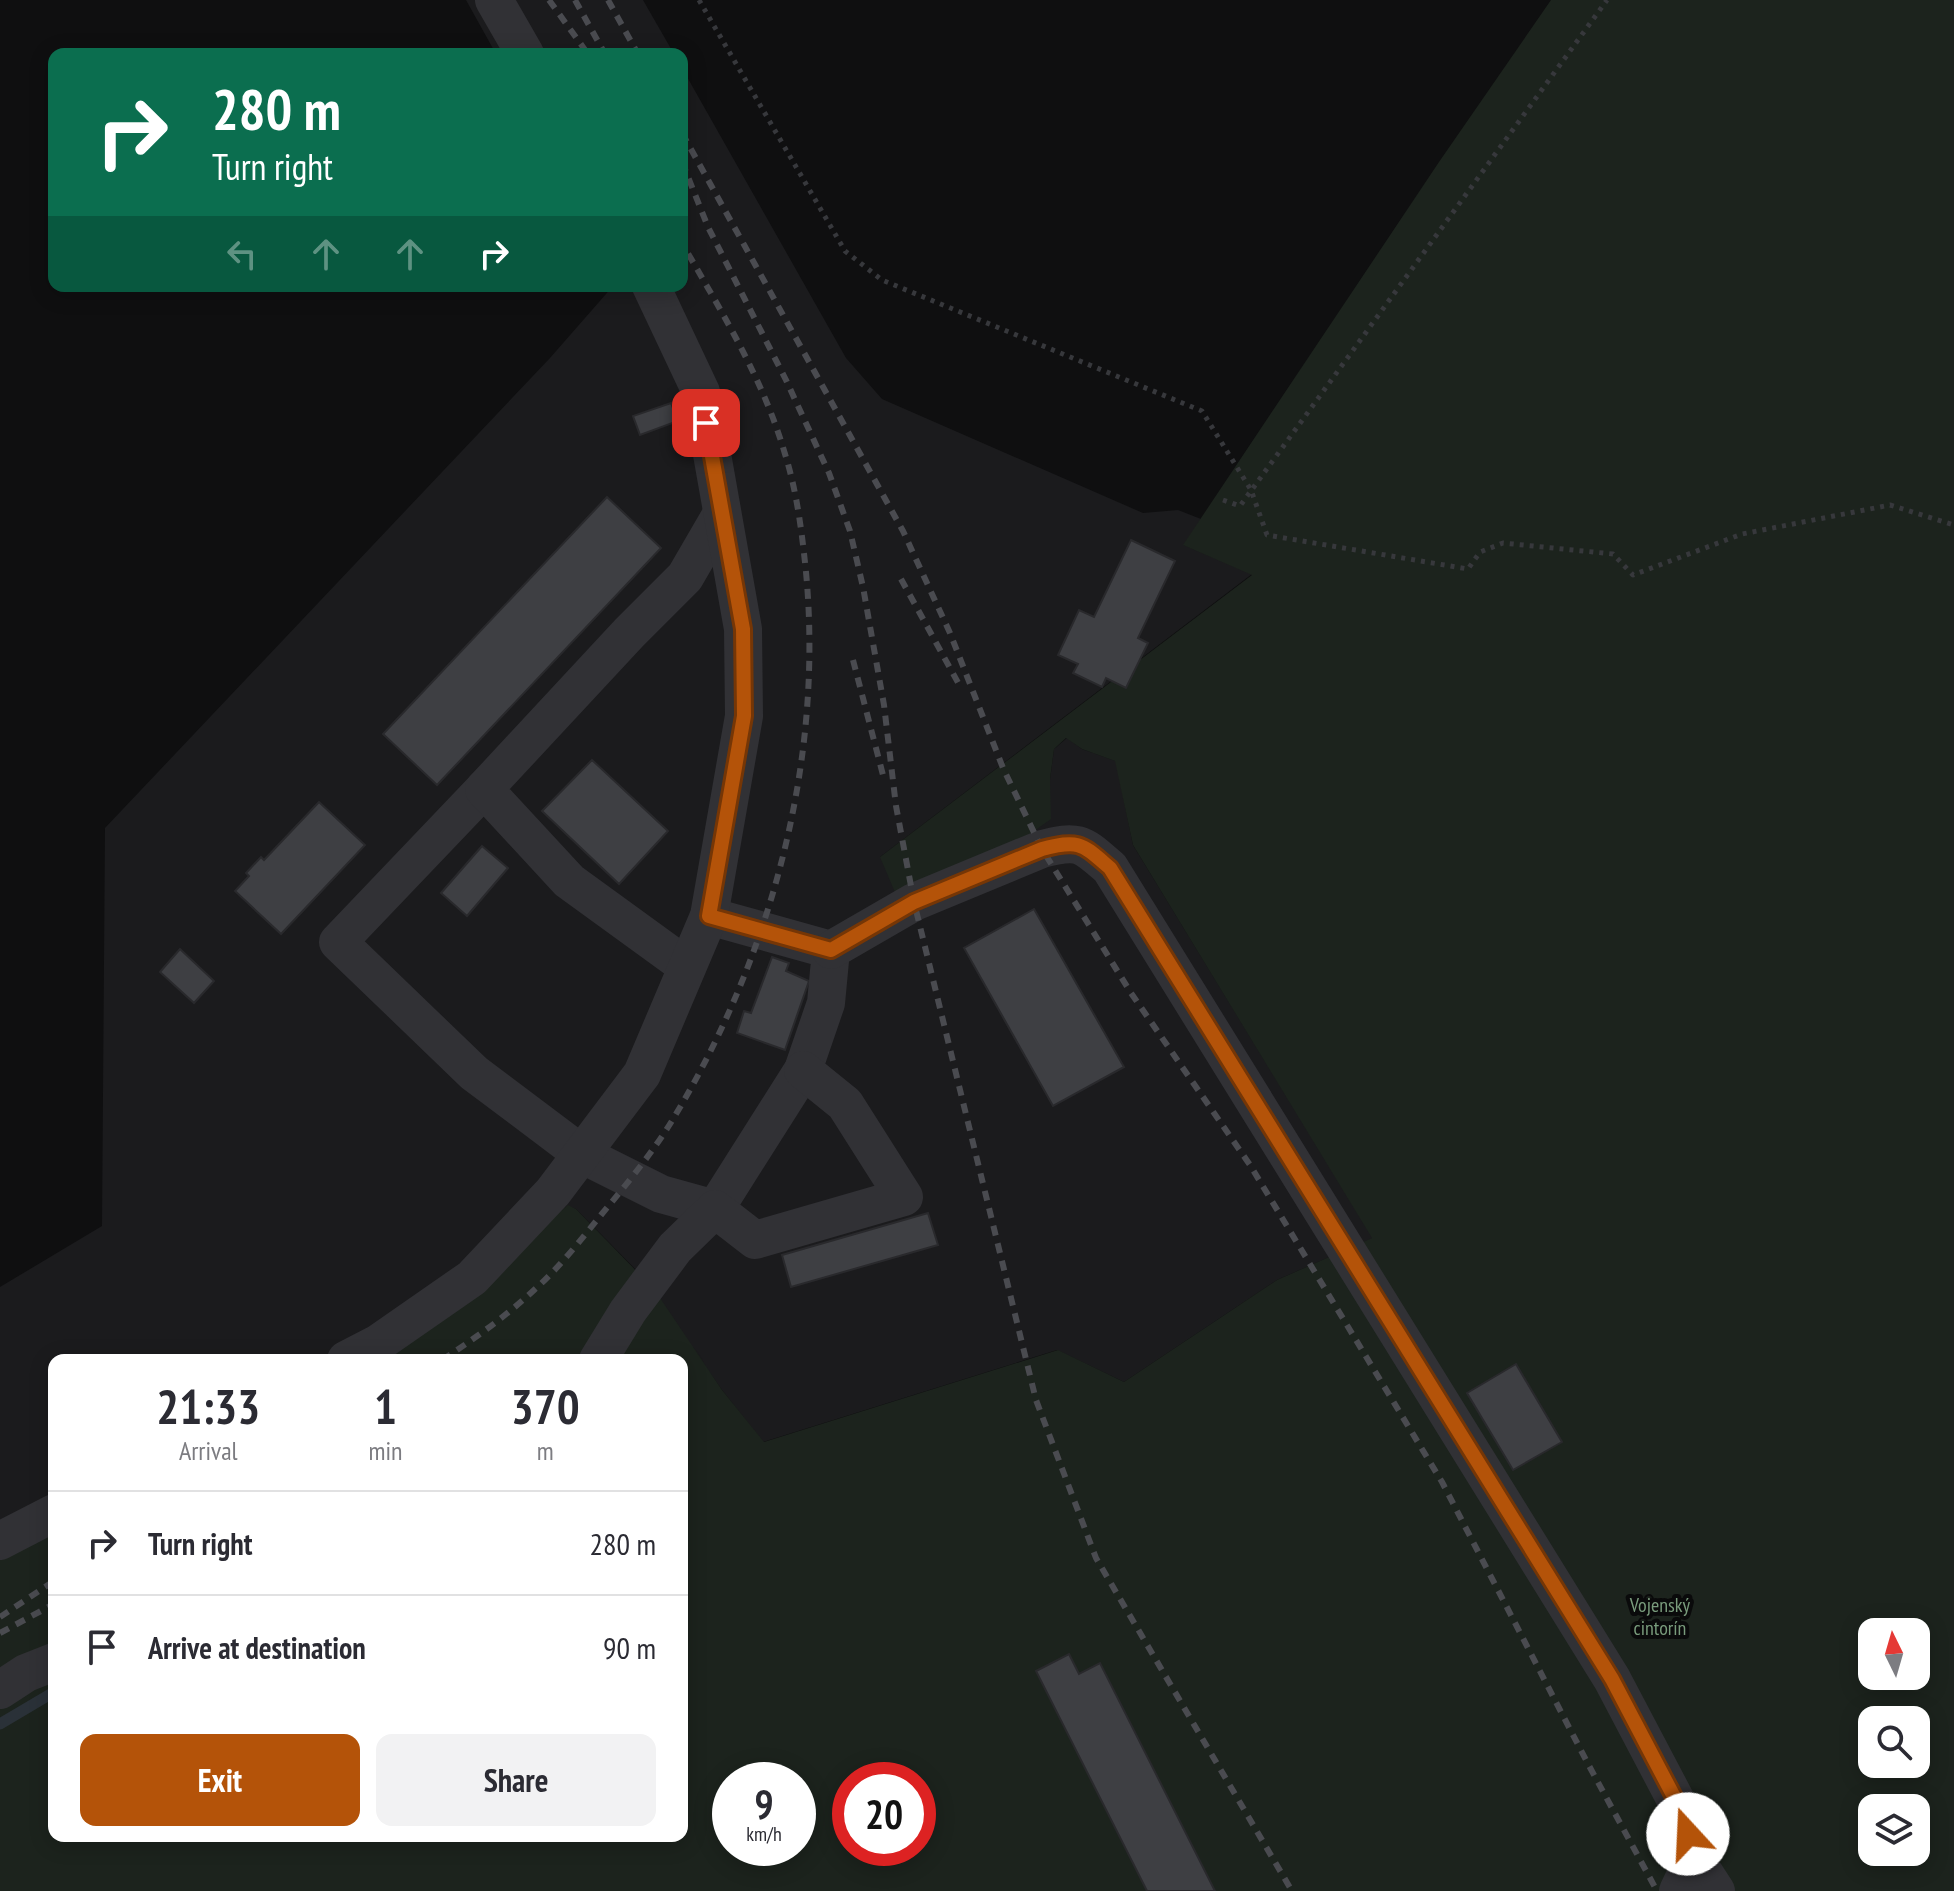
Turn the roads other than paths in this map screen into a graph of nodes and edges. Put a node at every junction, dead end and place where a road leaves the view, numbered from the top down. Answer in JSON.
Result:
{"nodes":[{"id":1,"x":494,"y":0,"type":"edge"},
{"id":2,"x":522,"y":48,"type":"edge"},
{"id":3,"x":654,"y":292,"type":"edge"},
{"id":4,"x":721,"y":515,"type":"junction"},
{"id":5,"x":484,"y":789,"type":"junction"},
{"id":6,"x":709,"y":916,"type":"junction"},
{"id":7,"x":831,"y":950,"type":"junction"},
{"id":8,"x":686,"y":966,"type":"junction"},
{"id":9,"x":803,"y":1070,"type":"junction"},
{"id":10,"x":583,"y":1155,"type":"junction"},
{"id":11,"x":715,"y":1209,"type":"junction"},
{"id":12,"x":358,"y":1354,"type":"edge"},
{"id":13,"x":602,"y":1354,"type":"edge"},
{"id":14,"x":48,"y":1516,"type":"edge"},
{"id":15,"x":0,"y":1541,"type":"edge"},
{"id":16,"x":48,"y":1664,"type":"edge"},
{"id":17,"x":0,"y":1690,"type":"edge"},
{"id":18,"x":1694,"y":1857,"type":"junction"},
{"id":19,"x":1678,"y":1891,"type":"edge"},
{"id":20,"x":1716,"y":1891,"type":"edge"}],
"edges":[{"from":1,"to":2,"type":"lane"},
{"from":3,"to":4,"type":"lane"},
{"from":4,"to":5,"type":"lane"},
{"from":4,"to":6,"type":"lane"},
{"from":5,"to":8,"type":"lane"},
{"from":5,"to":10,"type":"lane"},
{"from":6,"to":7,"type":"lane"},
{"from":6,"to":8,"type":"lane"},
{"from":7,"to":9,"type":"lane"},
{"from":7,"to":18,"type":"lane"},
{"from":8,"to":10,"type":"lane"},
{"from":9,"to":11,"type":"lane"},
{"from":9,"to":11,"type":"lane"},
{"from":10,"to":11,"type":"lane"},
{"from":10,"to":12,"type":"lane"},
{"from":11,"to":13,"type":"lane"},
{"from":14,"to":15,"type":"lane"},
{"from":16,"to":17,"type":"lane"},
{"from":18,"to":19,"type":"lane"},
{"from":18,"to":20,"type":"lane"}]}
